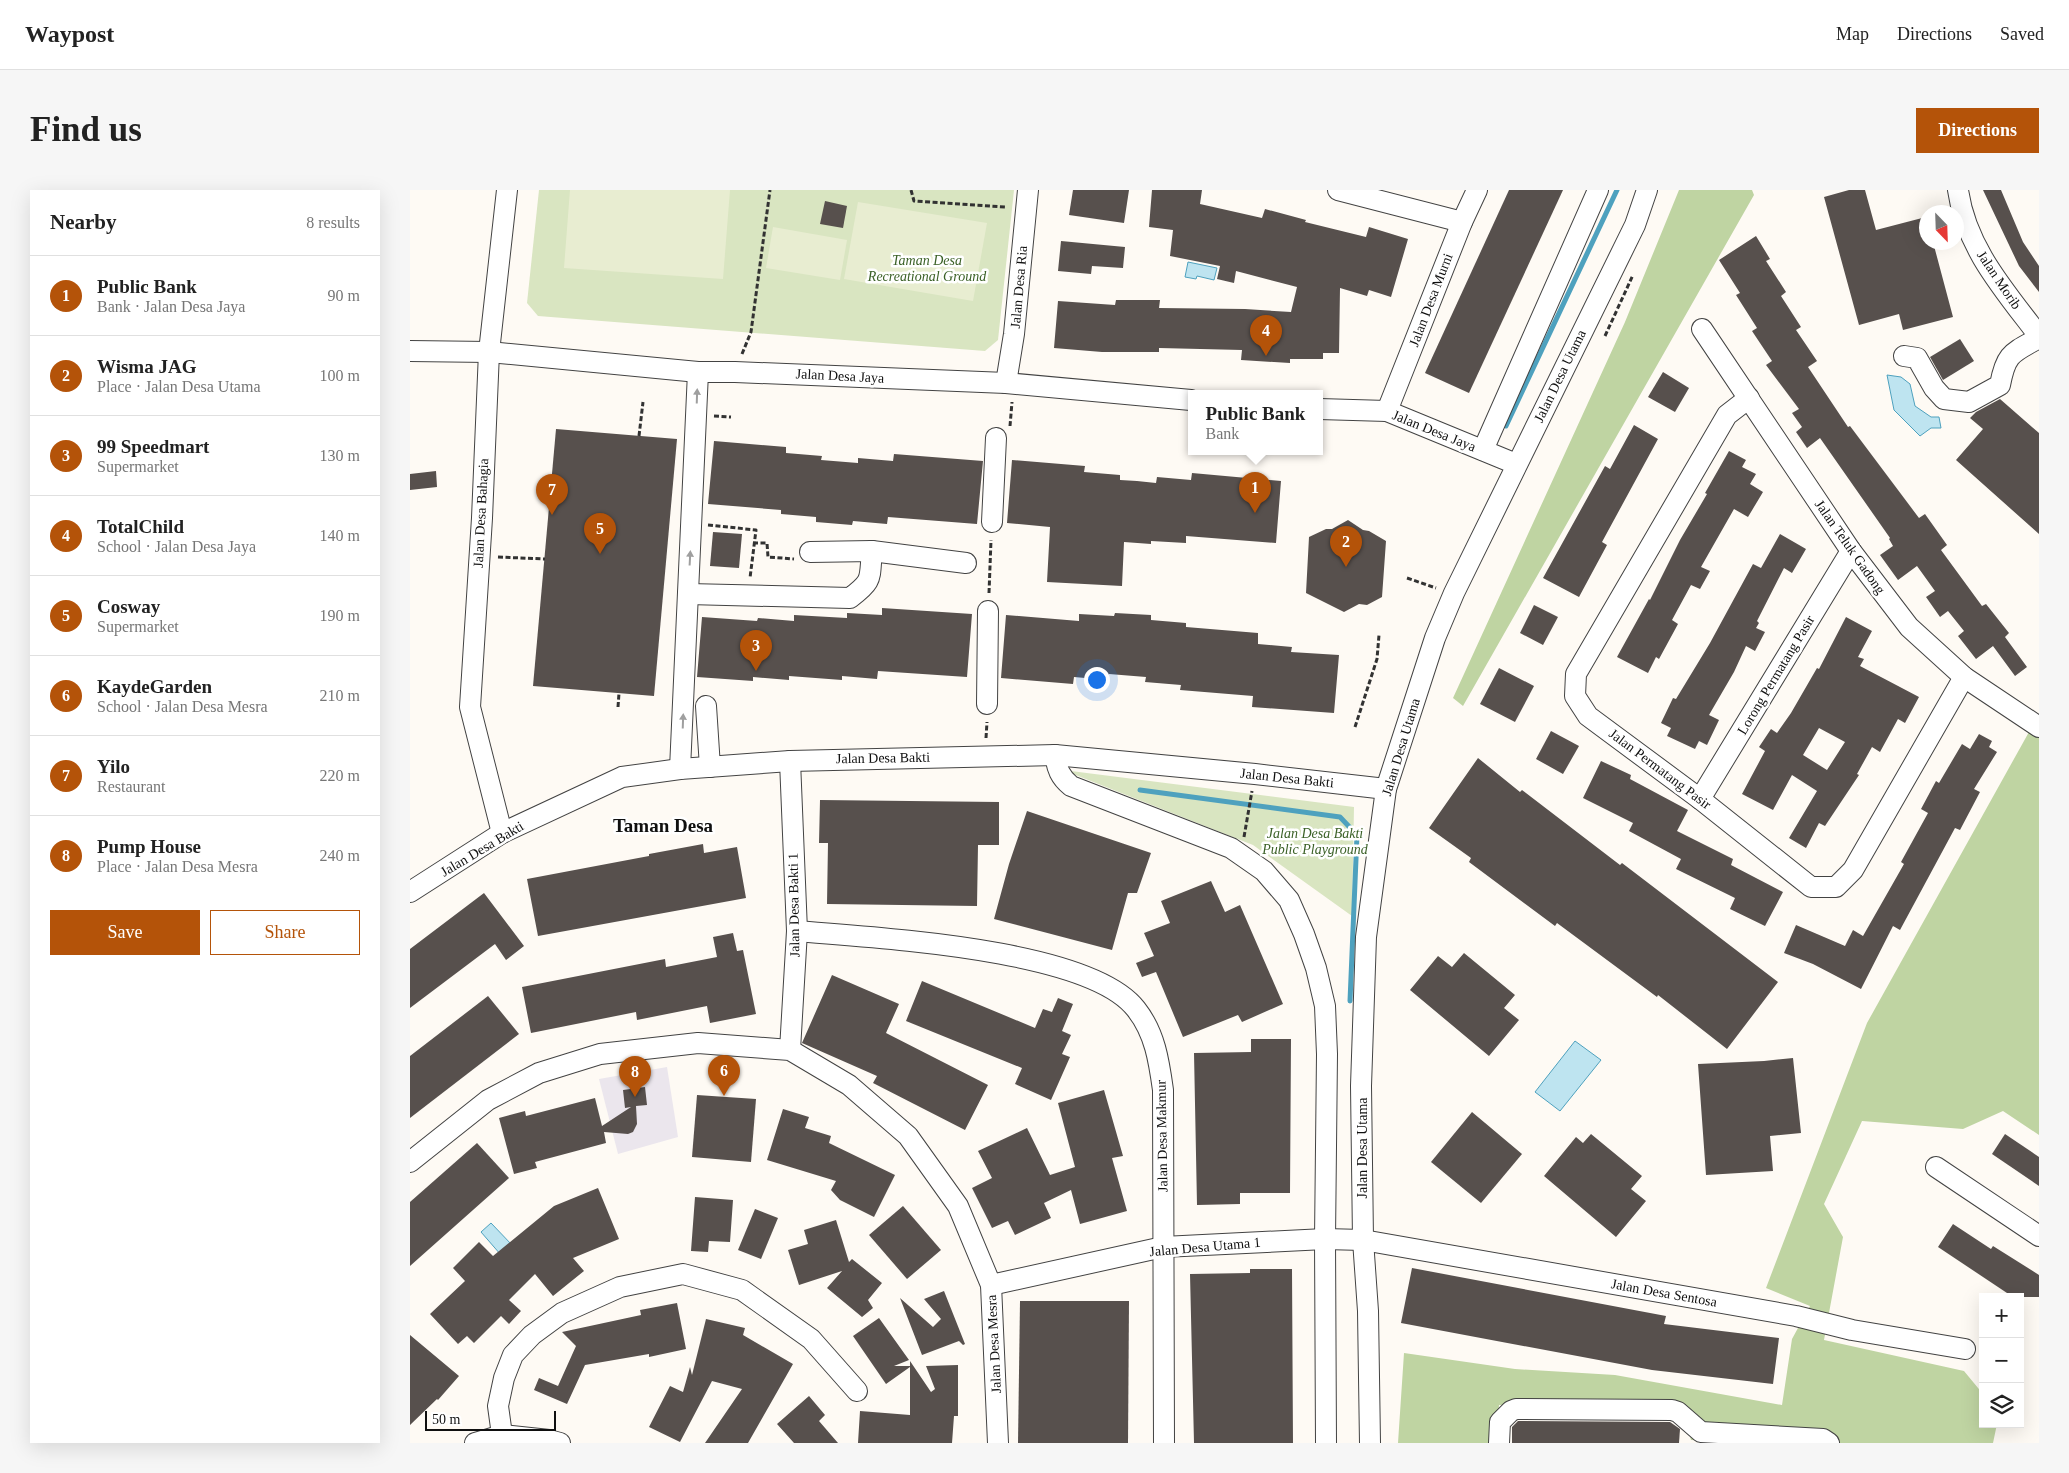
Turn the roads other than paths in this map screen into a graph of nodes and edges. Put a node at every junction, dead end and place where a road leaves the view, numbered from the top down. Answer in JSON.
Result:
{"nodes":[{"id":1,"x":508,"y":190,"type":"edge"},
{"id":2,"x":1028,"y":190,"type":"edge"},
{"id":3,"x":1338,"y":190,"type":"edge"},
{"id":4,"x":1476,"y":190,"type":"edge"},
{"id":5,"x":1598,"y":190,"type":"edge"},
{"id":6,"x":1646,"y":190,"type":"edge"},
{"id":7,"x":1958,"y":190,"type":"edge"},
{"id":8,"x":1462,"y":222,"type":"junction"},
{"id":9,"x":1702,"y":329,"type":"dead end"},
{"id":10,"x":2039,"y":337,"type":"edge"},
{"id":11,"x":410,"y":351,"type":"edge"},
{"id":12,"x":488,"y":352,"type":"junction"},
{"id":13,"x":1904,"y":356,"type":"dead end"},
{"id":14,"x":698,"y":372,"type":"junction"},
{"id":15,"x":1010,"y":383,"type":"junction"},
{"id":16,"x":1749,"y":398,"type":"junction"},
{"id":17,"x":1188,"y":400,"type":"edge"},
{"id":18,"x":1323,"y":409,"type":"edge"},
{"id":19,"x":1387,"y":412,"type":"junction"},
{"id":20,"x":1003,"y":434,"type":"road end"},
{"id":21,"x":1483,"y":450,"type":"junction"},
{"id":22,"x":1516,"y":464,"type":"junction"},
{"id":23,"x":992,"y":522,"type":"road end"},
{"id":24,"x":872,"y":550,"type":"junction"},
{"id":25,"x":1851,"y":551,"type":"junction"},
{"id":26,"x":804,"y":556,"type":"road end"},
{"id":27,"x":966,"y":563,"type":"dead end"},
{"id":28,"x":688,"y":594,"type":"junction"},
{"id":29,"x":988,"y":611,"type":"road end"},
{"id":30,"x":1964,"y":677,"type":"junction"},
{"id":31,"x":987,"y":704,"type":"dead end"},
{"id":32,"x":706,"y":706,"type":"dead end"},
{"id":33,"x":2039,"y":726,"type":"edge"},
{"id":34,"x":1055,"y":754,"type":"junction"},
{"id":35,"x":790,"y":761,"type":"junction"},
{"id":36,"x":710,"y":767,"type":"junction"},
{"id":37,"x":680,"y":769,"type":"junction"},
{"id":38,"x":1386,"y":789,"type":"junction"},
{"id":39,"x":1700,"y":799,"type":"junction"},
{"id":40,"x":502,"y":834,"type":"junction"},
{"id":41,"x":410,"y":892,"type":"edge"},
{"id":42,"x":797,"y":931,"type":"junction"},
{"id":43,"x":790,"y":1050,"type":"junction"},
{"id":44,"x":410,"y":1162,"type":"edge"},
{"id":45,"x":1936,"y":1167,"type":"dead end"},
{"id":46,"x":2039,"y":1236,"type":"edge"},
{"id":47,"x":1325,"y":1239,"type":"junction"},
{"id":48,"x":1362,"y":1240,"type":"junction"},
{"id":49,"x":1163,"y":1247,"type":"junction"},
{"id":50,"x":991,"y":1285,"type":"junction"},
{"id":51,"x":1964,"y":1349,"type":"dead end"},
{"id":52,"x":857,"y":1391,"type":"dead end"},
{"id":53,"x":502,"y":1436,"type":"junction"},
{"id":54,"x":475,"y":1443,"type":"edge"},
{"id":55,"x":560,"y":1443,"type":"edge"},
{"id":56,"x":998,"y":1443,"type":"edge"},
{"id":57,"x":1164,"y":1443,"type":"edge"},
{"id":58,"x":1326,"y":1443,"type":"edge"},
{"id":59,"x":1370,"y":1443,"type":"edge"},
{"id":60,"x":1499,"y":1443,"type":"edge"},
{"id":61,"x":1829,"y":1443,"type":"edge"}],
"edges":[{"from":1,"to":12,"type":"street","name":"Jalan Desa Bahagia"},
{"from":2,"to":15,"type":"street","name":"Jalan Desa Ria"},
{"from":3,"to":8,"type":"street"},
{"from":4,"to":8,"type":"street","name":"Jalan Desa Murni"},
{"from":5,"to":21,"type":"street"},
{"from":6,"to":22,"type":"street","name":"Jalan Desa Utama"},
{"from":7,"to":10,"type":"street","name":"Jalan Morib"},
{"from":8,"to":19,"type":"street","name":"Jalan Desa Murni"},
{"from":9,"to":16,"type":"street","name":"Jalan Teluk Gadong"},
{"from":10,"to":13,"type":"street"},
{"from":11,"to":12,"type":"street","name":"Jalan Desa Jaya"},
{"from":12,"to":14,"type":"street","name":"Jalan Desa Jaya"},
{"from":12,"to":40,"type":"street","name":"Jalan Desa Bahagia"},
{"from":14,"to":15,"type":"street","name":"Jalan Desa Jaya"},
{"from":28,"to":14,"type":"street","one_way":true},
{"from":15,"to":17,"type":"street","name":"Jalan Desa Jaya"},
{"from":16,"to":25,"type":"street","name":"Jalan Teluk Gadong"},
{"from":16,"to":39,"type":"street","name":"Jalan Permatang Pasir"},
{"from":18,"to":19,"type":"street","name":"Jalan Desa Jaya"},
{"from":19,"to":21,"type":"street","name":"Jalan Desa Jaya"},
{"from":20,"to":23,"type":"street"},
{"from":21,"to":22,"type":"street","name":"Jalan Desa Jaya"},
{"from":22,"to":38,"type":"street","name":"Jalan Desa Utama"},
{"from":24,"to":26,"type":"street"},
{"from":24,"to":27,"type":"street"},
{"from":24,"to":28,"type":"street"},
{"from":25,"to":30,"type":"street","name":"Jalan Teluk Gadong"},
{"from":25,"to":39,"type":"street","name":"Lorong Permatang Pasir"},
{"from":37,"to":28,"type":"street","one_way":true},
{"from":29,"to":31,"type":"street"},
{"from":30,"to":33,"type":"street","name":"Jalan Teluk Gadong"},
{"from":30,"to":39,"type":"street","name":"Jalan Permatang Pasir"},
{"from":32,"to":36,"type":"street"},
{"from":34,"to":35,"type":"street","name":"Jalan Desa Bakti"},
{"from":34,"to":38,"type":"street","name":"Jalan Desa Bakti"},
{"from":34,"to":47,"type":"street"},
{"from":35,"to":36,"type":"street","name":"Jalan Desa Bakti"},
{"from":35,"to":42,"type":"street","name":"Jalan Desa Bakti 1"},
{"from":36,"to":37,"type":"street","name":"Jalan Desa Bakti"},
{"from":37,"to":40,"type":"street","name":"Jalan Desa Bakti"},
{"from":38,"to":48,"type":"street","name":"Jalan Desa Utama"},
{"from":40,"to":41,"type":"street","name":"Jalan Desa Bakti"},
{"from":42,"to":43,"type":"street","name":"Jalan Desa Bakti 1"},
{"from":42,"to":49,"type":"street","name":"Jalan Desa Makmur"},
{"from":43,"to":44,"type":"street","name":"Jalan Desa Mesra"},
{"from":43,"to":50,"type":"street","name":"Jalan Desa Mesra"},
{"from":45,"to":46,"type":"street"},
{"from":47,"to":48,"type":"street","name":"Jalan Desa Utama 1"},
{"from":47,"to":49,"type":"street","name":"Jalan Desa Utama 1"},
{"from":47,"to":58,"type":"street"},
{"from":48,"to":51,"type":"street","name":"Jalan Desa Sentosa"},
{"from":48,"to":59,"type":"street","name":"Jalan Desa Utama"},
{"from":49,"to":50,"type":"street","name":"Jalan Desa Utama 1"},
{"from":49,"to":57,"type":"street","name":"Jalan Desa Makmur"},
{"from":50,"to":56,"type":"street","name":"Jalan Desa Mesra"},
{"from":52,"to":53,"type":"street"},
{"from":53,"to":54,"type":"street"},
{"from":53,"to":55,"type":"street"},
{"from":60,"to":61,"type":"street"}]}
